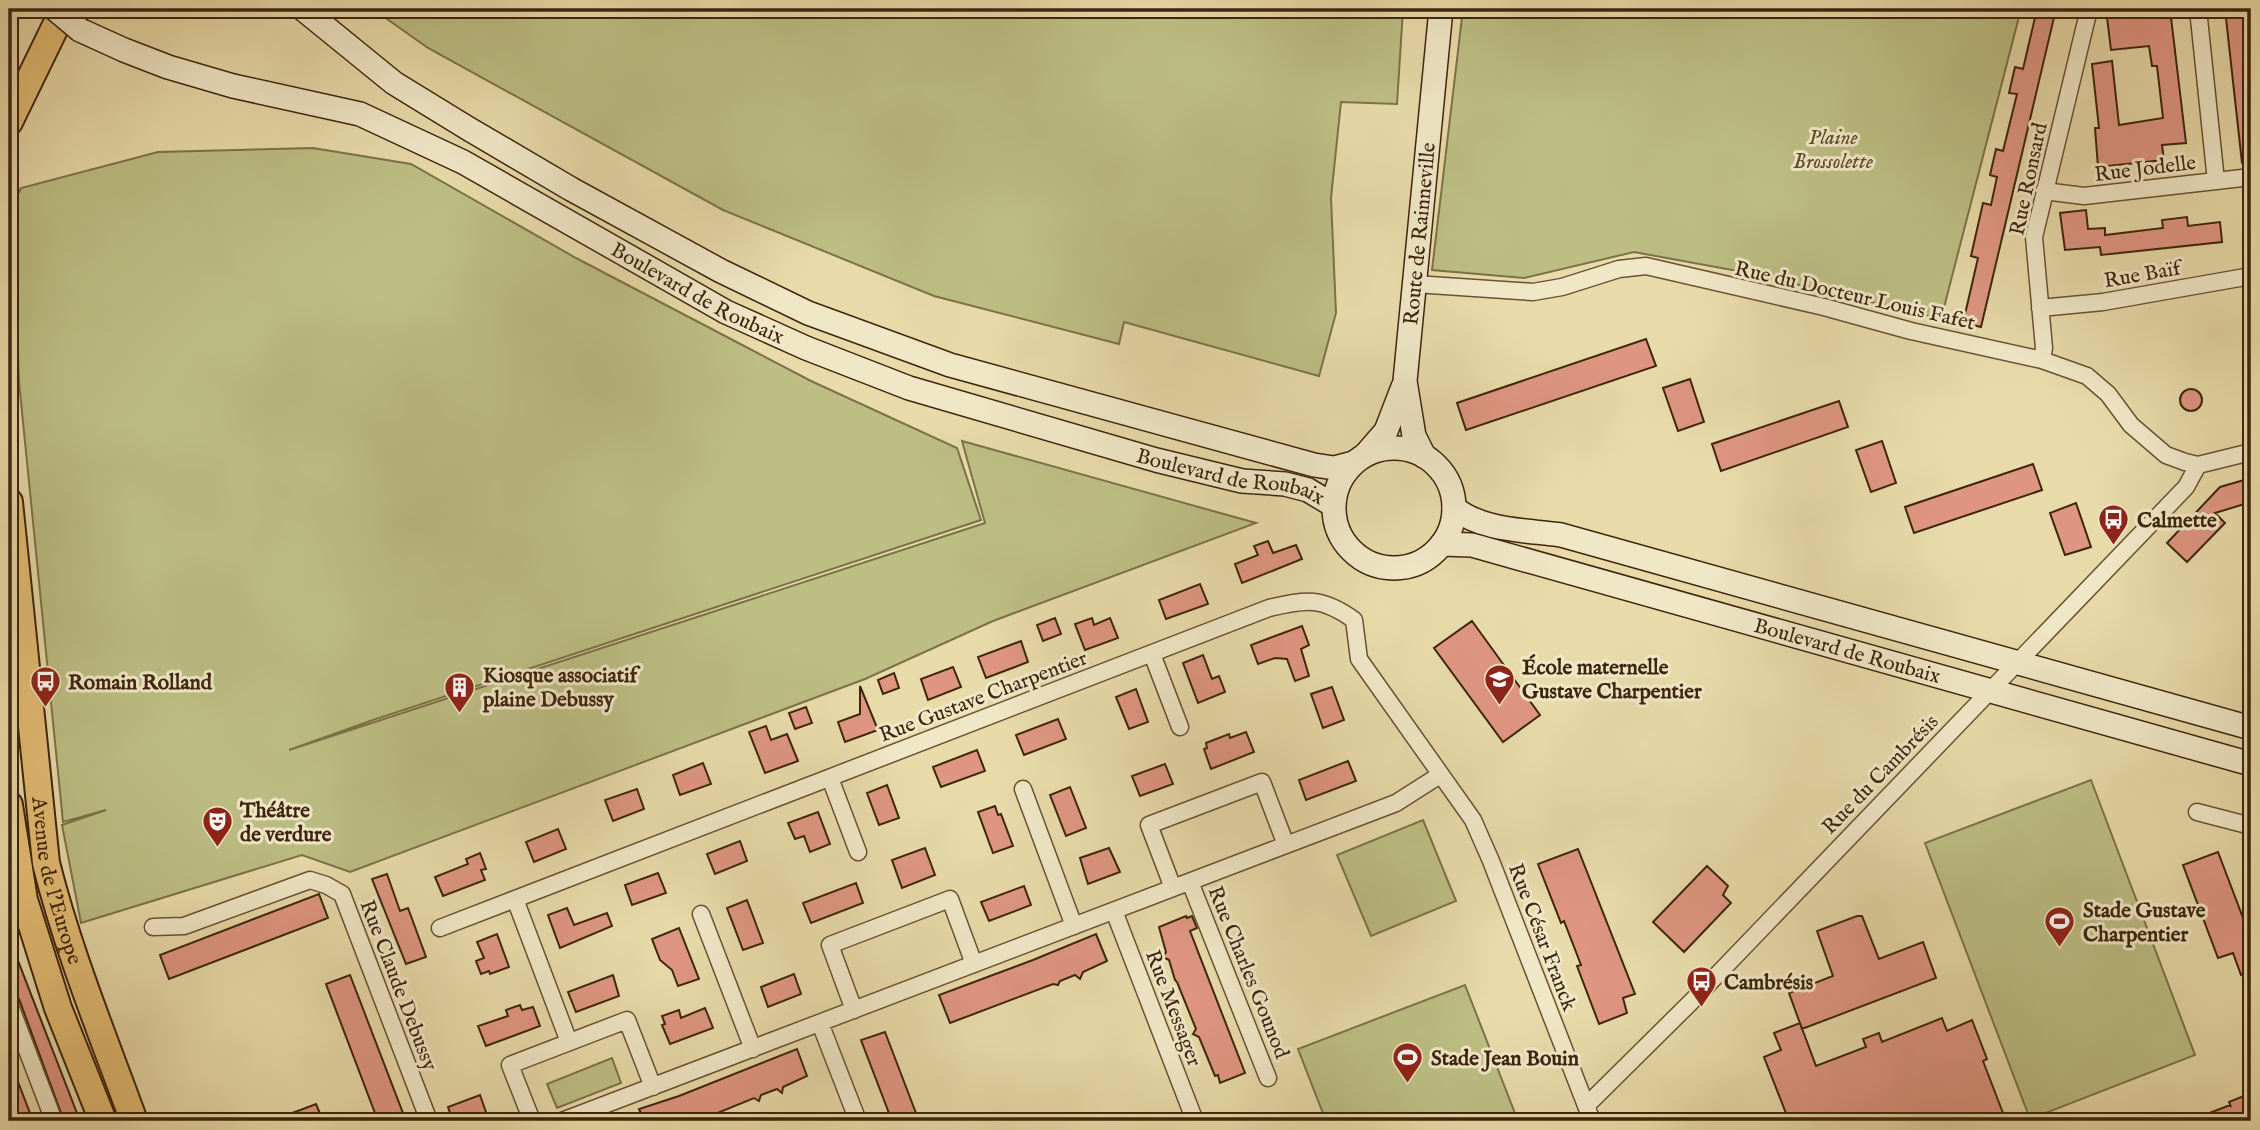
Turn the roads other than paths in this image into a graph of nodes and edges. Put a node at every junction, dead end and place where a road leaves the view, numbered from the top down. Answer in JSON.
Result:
{"nodes":[{"id":1,"x":55,"y":9,"type":"edge"},
{"id":2,"x":64,"y":9,"type":"edge"},
{"id":3,"x":303,"y":9,"type":"edge"},
{"id":4,"x":1441,"y":9,"type":"edge"},
{"id":5,"x":2089,"y":9,"type":"edge"},
{"id":6,"x":2197,"y":9,"type":"edge"},
{"id":7,"x":9,"y":122,"type":"edge"},
{"id":8,"x":2251,"y":177,"type":"edge"},
{"id":9,"x":2216,"y":181,"type":"junction"},
{"id":10,"x":2044,"y":191,"type":"junction"},
{"id":11,"x":2251,"y":276,"type":"edge"},
{"id":12,"x":1415,"y":284,"type":"junction"},
{"id":13,"x":2040,"y":308,"type":"junction"},
{"id":14,"x":2042,"y":360,"type":"junction"},
{"id":15,"x":1405,"y":381,"type":"junction"},
{"id":16,"x":2251,"y":452,"type":"edge"},
{"id":17,"x":1424,"y":456,"type":"junction"},
{"id":18,"x":1360,"y":458,"type":"junction"},
{"id":19,"x":2198,"y":465,"type":"junction"},
{"id":20,"x":9,"y":502,"type":"edge"},
{"id":21,"x":1333,"y":505,"type":"junction"},
{"id":22,"x":1454,"y":508,"type":"junction"},
{"id":23,"x":1442,"y":544,"type":"junction"},
{"id":24,"x":1152,"y":654,"type":"junction"},
{"id":25,"x":2017,"y":663,"type":"junction"},
{"id":26,"x":1990,"y":690,"type":"junction"},
{"id":27,"x":1181,"y":727,"type":"dead end"},
{"id":28,"x":2251,"y":728,"type":"edge"},
{"id":29,"x":2251,"y":764,"type":"edge"},
{"id":30,"x":1440,"y":775,"type":"junction"},
{"id":31,"x":830,"y":778,"type":"junction"},
{"id":32,"x":1023,"y":789,"type":"dead end"},
{"id":33,"x":9,"y":805,"type":"edge"},
{"id":34,"x":2197,"y":812,"type":"dead end"},
{"id":35,"x":2251,"y":826,"type":"edge"},
{"id":36,"x":11,"y":843,"type":"edge"},
{"id":37,"x":1286,"y":845,"type":"junction"},
{"id":38,"x":858,"y":852,"type":"dead end"},
{"id":39,"x":1191,"y":882,"type":"junction"},
{"id":40,"x":1173,"y":888,"type":"junction"},
{"id":41,"x":515,"y":899,"type":"junction"},
{"id":42,"x":1114,"y":911,"type":"junction"},
{"id":43,"x":701,"y":914,"type":"dead end"},
{"id":44,"x":1074,"y":926,"type":"junction"},
{"id":45,"x":153,"y":927,"type":"dead end"},
{"id":46,"x":440,"y":928,"type":"dead end"},
{"id":47,"x":974,"y":964,"type":"junction"},
{"id":48,"x":9,"y":1004,"type":"edge"},
{"id":49,"x":854,"y":1010,"type":"junction"},
{"id":50,"x":820,"y":1023,"type":"junction"},
{"id":51,"x":569,"y":1042,"type":"junction"},
{"id":52,"x":753,"y":1049,"type":"junction"},
{"id":53,"x":1268,"y":1077,"type":"dead end"},
{"id":54,"x":653,"y":1087,"type":"junction"},
{"id":55,"x":1589,"y":1114,"type":"edge"},
{"id":56,"x":54,"y":1121,"type":"edge"},
{"id":57,"x":103,"y":1121,"type":"edge"},
{"id":58,"x":134,"y":1121,"type":"edge"},
{"id":59,"x":429,"y":1121,"type":"edge"},
{"id":60,"x":532,"y":1121,"type":"edge"},
{"id":61,"x":562,"y":1121,"type":"edge"},
{"id":62,"x":859,"y":1121,"type":"edge"},
{"id":63,"x":1195,"y":1121,"type":"edge"}],
"edges":[{"from":1,"to":21,"type":"main road","name":"Boulevard de Roubaix","bridge":true},
{"from":2,"to":7,"type":"main road"},
{"from":3,"to":18,"type":"main road","name":"Boulevard de Roubaix"},
{"from":4,"to":12,"type":"main road","name":"Route de Rainneville"},
{"from":5,"to":10,"type":"street","name":"Rue Ronsard"},
{"from":6,"to":9,"type":"street"},
{"from":8,"to":9,"type":"street","name":"Rue Jodelle"},
{"from":9,"to":10,"type":"street","name":"Rue Jodelle"},
{"from":10,"to":13,"type":"street","name":"Rue Ronsard"},
{"from":11,"to":13,"type":"street","name":"Rue Baïf"},
{"from":12,"to":14,"type":"street","name":"Rue du Docteur Louis Fafet"},
{"from":12,"to":15,"type":"main road","name":"Route de Rainneville"},
{"from":13,"to":14,"type":"street","name":"Rue Ronsard"},
{"from":14,"to":19,"type":"street","name":"Rue du Docteur Louis Fafet"},
{"from":15,"to":17,"type":"main road","name":"Route de Rainneville"},
{"from":15,"to":18,"type":"main road"},
{"from":16,"to":19,"type":"street"},
{"from":17,"to":18,"type":"main road"},
{"from":17,"to":22,"type":"main road"},
{"from":18,"to":21,"type":"main road"},
{"from":19,"to":25,"type":"street","name":"Rue du Cambrésis"},
{"from":20,"to":58,"type":"main road","name":"Avenue de l'Europe"},
{"from":21,"to":23,"type":"main road"},
{"from":22,"to":23,"type":"main road"},
{"from":22,"to":25,"type":"main road","name":"Boulevard de Roubaix"},
{"from":23,"to":26,"type":"main road","name":"Boulevard de Roubaix"},
{"from":24,"to":27,"type":"street"},
{"from":24,"to":30,"type":"street","name":"Rue Gustave Charpentier"},
{"from":24,"to":31,"type":"street","name":"Rue Gustave Charpentier"},
{"from":25,"to":26,"type":"street","name":"Rue du Cambrésis"},
{"from":25,"to":28,"type":"main road","name":"Boulevard de Roubaix"},
{"from":26,"to":29,"type":"main road","name":"Boulevard de Roubaix"},
{"from":26,"to":55,"type":"street","name":"Rue du Cambrésis"},
{"from":30,"to":37,"type":"street"},
{"from":30,"to":55,"type":"street","name":"Rue César Franck"},
{"from":31,"to":38,"type":"street"},
{"from":31,"to":41,"type":"street","name":"Rue Gustave Charpentier"},
{"from":32,"to":44,"type":"street"},
{"from":33,"to":36,"type":"main road","name":"Avenue de l'Europe"},
{"from":34,"to":35,"type":"street"},
{"from":36,"to":57,"type":"main road","name":"Avenue de l'Europe"},
{"from":37,"to":39,"type":"street"},
{"from":37,"to":40,"type":"street"},
{"from":39,"to":40,"type":"street"},
{"from":39,"to":53,"type":"street","name":"Rue Charles Gounod"},
{"from":40,"to":42,"type":"street"},
{"from":41,"to":46,"type":"street","name":"Rue Gustave Charpentier"},
{"from":41,"to":51,"type":"street"},
{"from":42,"to":44,"type":"street"},
{"from":42,"to":63,"type":"street","name":"Rue Messager"},
{"from":43,"to":52,"type":"street"},
{"from":44,"to":47,"type":"street"},
{"from":45,"to":59,"type":"street","name":"Rue Claude Debussy"},
{"from":47,"to":49,"type":"street"},
{"from":47,"to":49,"type":"street"},
{"from":48,"to":56,"type":"street"},
{"from":49,"to":50,"type":"street"},
{"from":50,"to":52,"type":"street"},
{"from":50,"to":62,"type":"street"},
{"from":51,"to":54,"type":"street"},
{"from":51,"to":60,"type":"street"},
{"from":52,"to":54,"type":"street"},
{"from":54,"to":61,"type":"street"}]}
